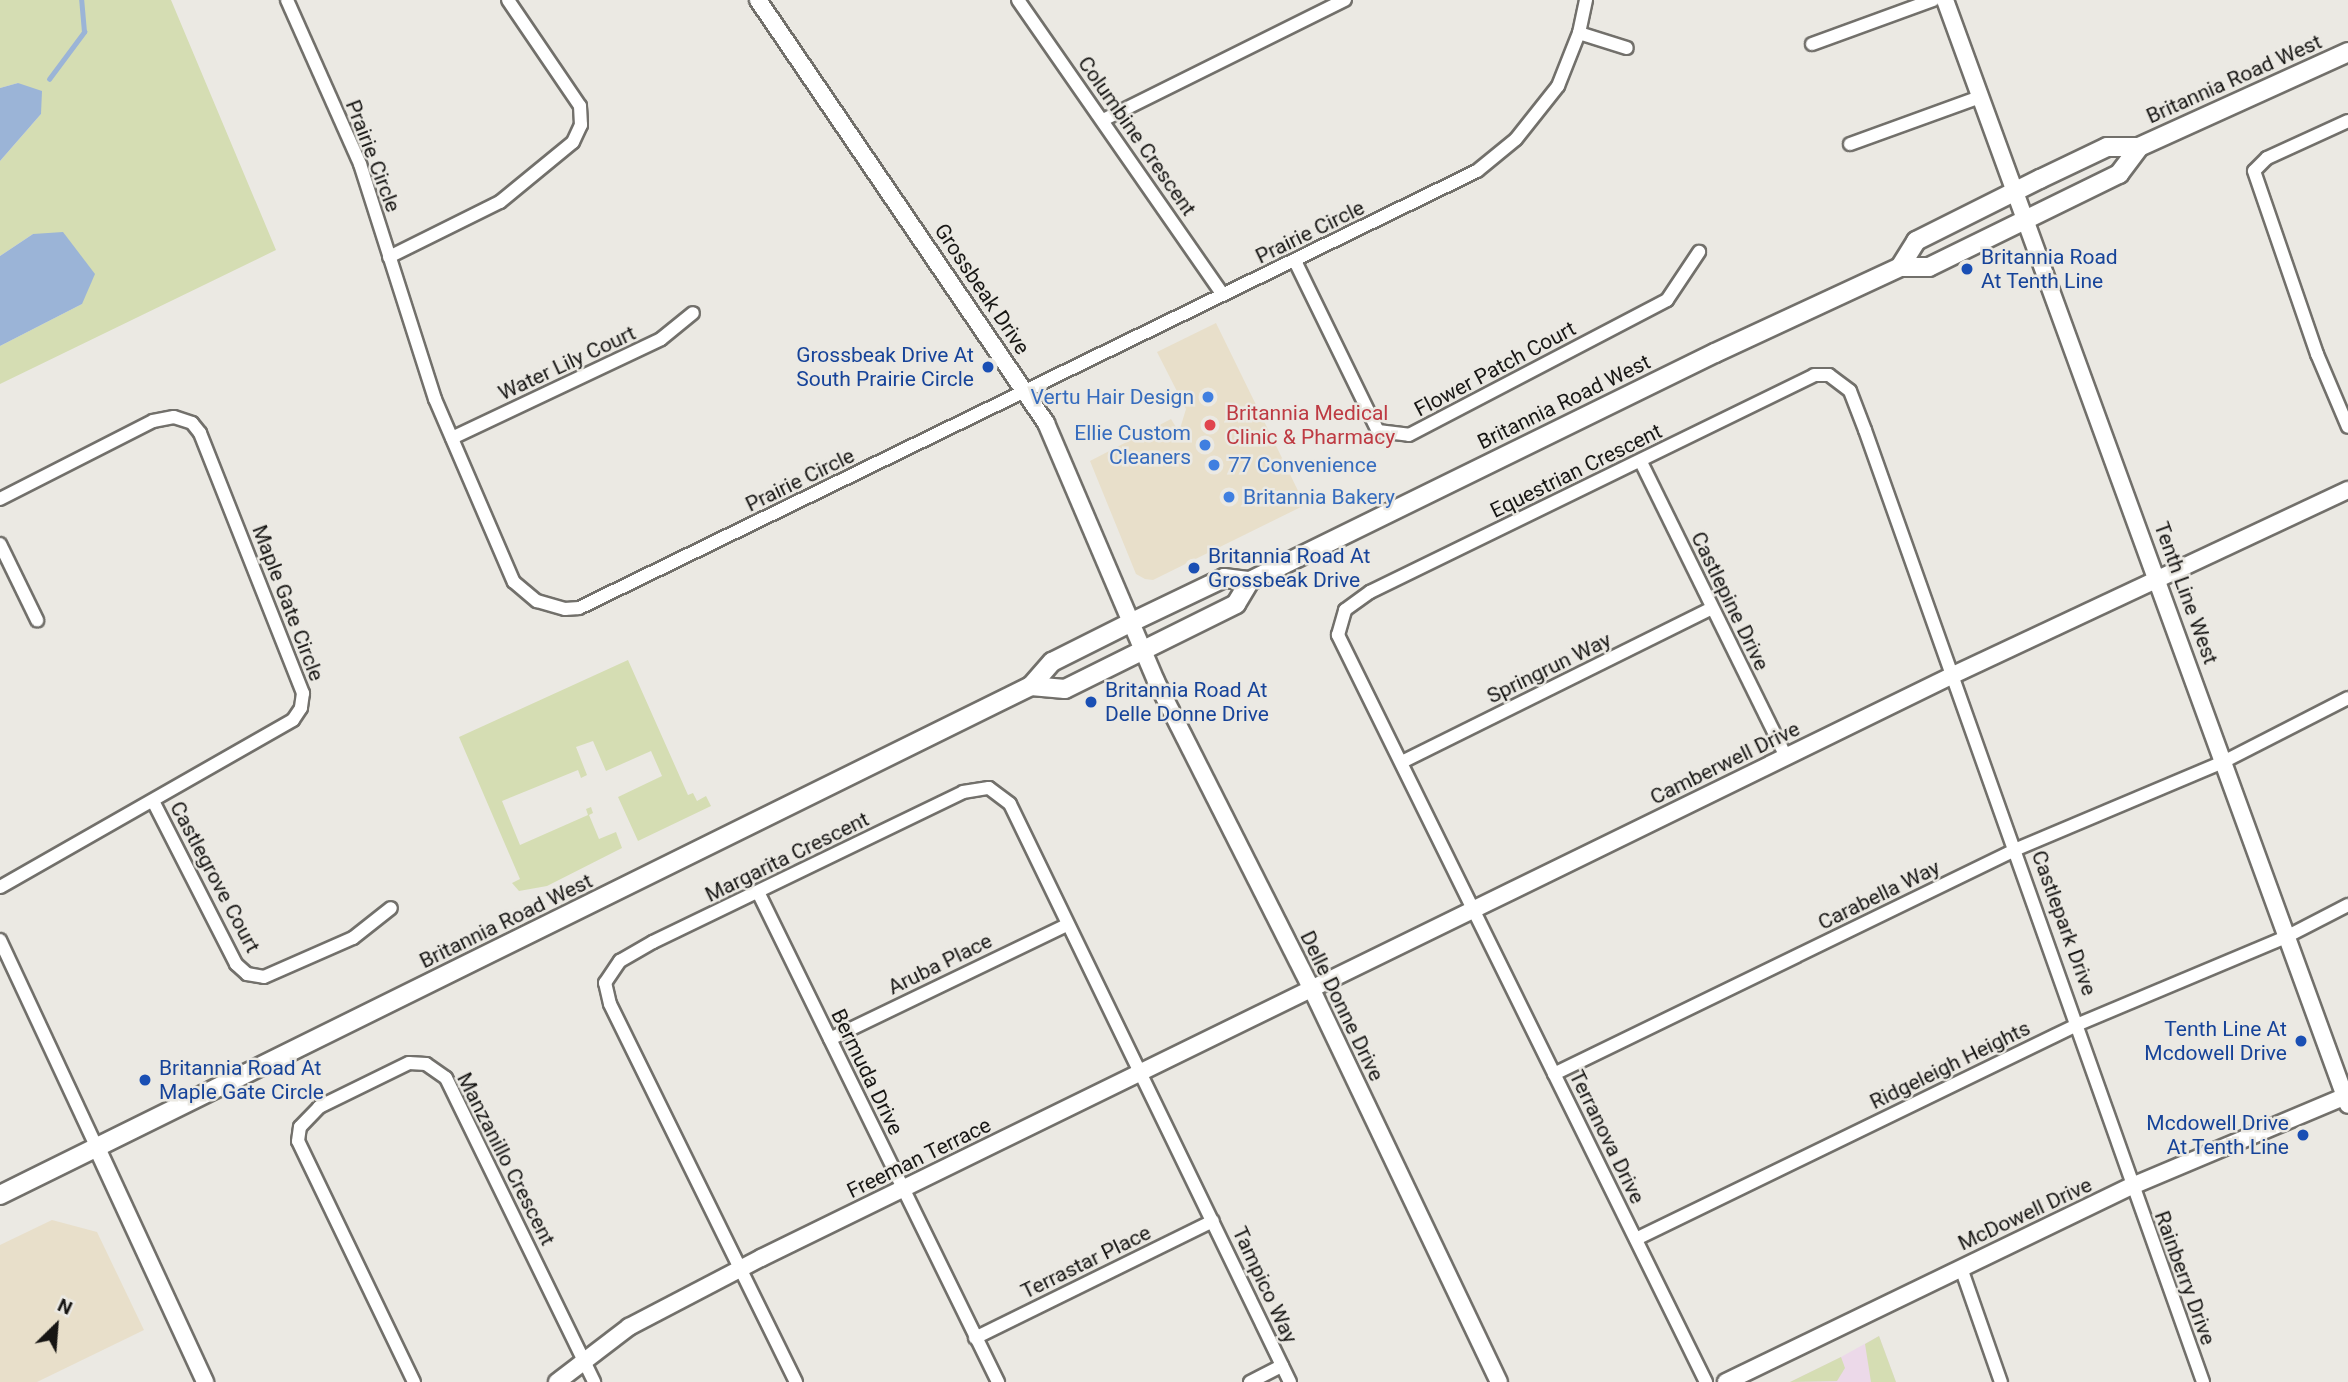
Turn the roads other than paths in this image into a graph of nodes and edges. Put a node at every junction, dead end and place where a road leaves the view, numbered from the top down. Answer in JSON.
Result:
{"nodes":[{"id":1,"x":287,"y":0,"type":"edge"},
{"id":2,"x":508,"y":0,"type":"edge"},
{"id":3,"x":758,"y":0,"type":"edge"},
{"id":4,"x":1018,"y":0,"type":"edge"},
{"id":5,"x":1345,"y":0,"type":"edge"},
{"id":6,"x":1587,"y":0,"type":"edge"},
{"id":7,"x":1933,"y":0,"type":"edge"},
{"id":8,"x":1945,"y":0,"type":"edge"},
{"id":9,"x":1579,"y":33,"type":"junction"},
{"id":10,"x":1812,"y":44,"type":"dead end"},
{"id":11,"x":1627,"y":48,"type":"dead end"},
{"id":12,"x":2348,"y":52,"type":"edge"},
{"id":13,"x":1980,"y":97,"type":"junction"},
{"id":14,"x":1103,"y":120,"type":"junction"},
{"id":15,"x":2348,"y":121,"type":"edge"},
{"id":16,"x":1850,"y":144,"type":"dead end"},
{"id":17,"x":2139,"y":147,"type":"junction"},
{"id":18,"x":2014,"y":191,"type":"junction"},
{"id":19,"x":2025,"y":220,"type":"junction"},
{"id":20,"x":1699,"y":252,"type":"dead end"},
{"id":21,"x":389,"y":257,"type":"junction"},
{"id":22,"x":1295,"y":261,"type":"junction"},
{"id":23,"x":1900,"y":267,"type":"junction"},
{"id":24,"x":1223,"y":295,"type":"junction"},
{"id":25,"x":693,"y":313,"type":"dead end"},
{"id":26,"x":1026,"y":392,"type":"junction"},
{"id":27,"x":2348,"y":427,"type":"edge"},
{"id":28,"x":452,"y":439,"type":"junction"},
{"id":29,"x":1640,"y":462,"type":"junction"},
{"id":30,"x":2348,"y":489,"type":"edge"},
{"id":31,"x":0,"y":499,"type":"edge"},
{"id":32,"x":0,"y":544,"type":"edge"},
{"id":33,"x":2159,"y":577,"type":"junction"},
{"id":34,"x":1250,"y":581,"type":"junction"},
{"id":35,"x":1712,"y":608,"type":"junction"},
{"id":36,"x":37,"y":620,"type":"dead end"},
{"id":37,"x":1130,"y":623,"type":"junction"},
{"id":38,"x":1142,"y":650,"type":"junction"},
{"id":39,"x":1955,"y":674,"type":"junction"},
{"id":40,"x":1031,"y":686,"type":"junction"},
{"id":41,"x":2348,"y":698,"type":"edge"},
{"id":42,"x":1786,"y":757,"type":"junction"},
{"id":43,"x":1404,"y":761,"type":"junction"},
{"id":44,"x":2225,"y":761,"type":"junction"},
{"id":45,"x":153,"y":801,"type":"junction"},
{"id":46,"x":2017,"y":849,"type":"junction"},
{"id":47,"x":0,"y":887,"type":"edge"},
{"id":48,"x":758,"y":892,"type":"junction"},
{"id":49,"x":2348,"y":905,"type":"edge"},
{"id":50,"x":391,"y":908,"type":"dead end"},
{"id":51,"x":1472,"y":910,"type":"junction"},
{"id":52,"x":1067,"y":925,"type":"junction"},
{"id":53,"x":2286,"y":937,"type":"junction"},
{"id":54,"x":0,"y":940,"type":"edge"},
{"id":55,"x":1311,"y":990,"type":"junction"},
{"id":56,"x":2079,"y":1024,"type":"junction"},
{"id":57,"x":830,"y":1039,"type":"junction"},
{"id":58,"x":1140,"y":1074,"type":"junction"},
{"id":59,"x":1554,"y":1074,"type":"junction"},
{"id":60,"x":2347,"y":1099,"type":"edge"},
{"id":61,"x":97,"y":1148,"type":"junction"},
{"id":62,"x":2132,"y":1186,"type":"junction"},
{"id":63,"x":904,"y":1189,"type":"junction"},
{"id":64,"x":0,"y":1195,"type":"edge"},
{"id":65,"x":1213,"y":1221,"type":"junction"},
{"id":66,"x":1636,"y":1239,"type":"junction"},
{"id":67,"x":1961,"y":1268,"type":"junction"},
{"id":68,"x":740,"y":1269,"type":"junction"},
{"id":69,"x":975,"y":1338,"type":"junction"},
{"id":70,"x":584,"y":1361,"type":"junction"},
{"id":71,"x":1282,"y":1366,"type":"junction"},
{"id":72,"x":205,"y":1382,"type":"edge"},
{"id":73,"x":414,"y":1382,"type":"edge"},
{"id":74,"x":557,"y":1382,"type":"edge"},
{"id":75,"x":594,"y":1382,"type":"edge"},
{"id":76,"x":796,"y":1382,"type":"edge"},
{"id":77,"x":998,"y":1382,"type":"edge"},
{"id":78,"x":1250,"y":1382,"type":"edge"},
{"id":79,"x":1290,"y":1382,"type":"edge"},
{"id":80,"x":1499,"y":1382,"type":"edge"},
{"id":81,"x":1706,"y":1382,"type":"edge"},
{"id":82,"x":1726,"y":1382,"type":"edge"},
{"id":83,"x":2001,"y":1382,"type":"edge"},
{"id":84,"x":2203,"y":1382,"type":"edge"}],
"edges":[{"from":1,"to":21,"type":"street","name":"Prairie Circle"},
{"from":2,"to":21,"type":"street"},
{"from":3,"to":26,"type":"street","name":"Grossbeak Drive"},
{"from":4,"to":14,"type":"street","name":"Columbine Crescent"},
{"from":5,"to":14,"type":"street"},
{"from":6,"to":9,"type":"street","name":"Prairie Circle"},
{"from":7,"to":10,"type":"street"},
{"from":8,"to":13,"type":"street","name":"Tenth Line West"},
{"from":9,"to":11,"type":"street"},
{"from":9,"to":22,"type":"street","name":"Prairie Circle"},
{"from":12,"to":17,"type":"main road","name":"Britannia Road West"},
{"from":13,"to":16,"type":"street"},
{"from":13,"to":18,"type":"street","name":"Tenth Line West"},
{"from":14,"to":24,"type":"street","name":"Columbine Crescent"},
{"from":15,"to":27,"type":"street"},
{"from":17,"to":18,"type":"main road","name":"Britannia Road West"},
{"from":17,"to":19,"type":"main road","name":"Britannia Road West"},
{"from":18,"to":19,"type":"street","name":"Tenth Line West"},
{"from":18,"to":23,"type":"main road","name":"Britannia Road West"},
{"from":19,"to":23,"type":"main road","name":"Britannia Road West"},
{"from":19,"to":33,"type":"street","name":"Tenth Line West"},
{"from":20,"to":22,"type":"street","name":"Flower Patch Court"},
{"from":21,"to":28,"type":"street","name":"Prairie Circle"},
{"from":22,"to":24,"type":"street","name":"Prairie Circle"},
{"from":23,"to":34,"type":"main road","name":"Britannia Road West"},
{"from":24,"to":26,"type":"street","name":"Prairie Circle"},
{"from":25,"to":28,"type":"street","name":"Water Lily Court"},
{"from":26,"to":28,"type":"street","name":"Prairie Circle"},
{"from":26,"to":37,"type":"street","name":"Grossbeak Drive"},
{"from":29,"to":35,"type":"street","name":"Castlepine Drive"},
{"from":29,"to":39,"type":"street","name":"Equestrian Crescent"},
{"from":29,"to":43,"type":"street","name":"Equestrian Crescent"},
{"from":30,"to":33,"type":"street","name":"Camberwell Drive"},
{"from":31,"to":45,"type":"street","name":"Maple Gate Circle"},
{"from":32,"to":36,"type":"street"},
{"from":33,"to":39,"type":"street","name":"Camberwell Drive"},
{"from":33,"to":44,"type":"street","name":"Tenth Line West"},
{"from":34,"to":37,"type":"main road","name":"Britannia Road West"},
{"from":34,"to":38,"type":"main road","name":"Britannia Road West"},
{"from":35,"to":42,"type":"street","name":"Castlepine Drive"},
{"from":35,"to":43,"type":"street","name":"Springrun Way"},
{"from":37,"to":38,"type":"street","name":"Delle Donne Drive"},
{"from":37,"to":40,"type":"main road","name":"Britannia Road West"},
{"from":38,"to":40,"type":"main road","name":"Britannia Road West"},
{"from":38,"to":55,"type":"street","name":"Delle Donne Drive"},
{"from":39,"to":42,"type":"street","name":"Camberwell Drive"},
{"from":39,"to":46,"type":"street","name":"Castlepark Drive"},
{"from":40,"to":61,"type":"main road","name":"Britannia Road West"},
{"from":41,"to":44,"type":"street","name":"Carabella Way"},
{"from":42,"to":51,"type":"street","name":"Camberwell Drive"},
{"from":43,"to":51,"type":"street","name":"Equestrian Crescent"},
{"from":44,"to":46,"type":"street","name":"Carabella Way"},
{"from":44,"to":53,"type":"street","name":"Tenth Line West"},
{"from":45,"to":47,"type":"street","name":"Maple Gate Circle"},
{"from":45,"to":50,"type":"street","name":"Castlegrove Court"},
{"from":46,"to":56,"type":"street","name":"Castlepark Drive"},
{"from":46,"to":59,"type":"street","name":"Carabella Way"},
{"from":48,"to":52,"type":"street","name":"Margarita Crescent"},
{"from":48,"to":57,"type":"street","name":"Bermuda Drive"},
{"from":48,"to":68,"type":"street","name":"Margarita Crescent"},
{"from":49,"to":53,"type":"street","name":"Ridgeleigh Heights"},
{"from":51,"to":55,"type":"street","name":"Camberwell Drive"},
{"from":51,"to":59,"type":"street","name":"Terranova Drive"},
{"from":52,"to":57,"type":"street","name":"Aruba Place"},
{"from":52,"to":58,"type":"street","name":"Margarita Crescent"},
{"from":53,"to":56,"type":"street","name":"Ridgeleigh Heights"},
{"from":53,"to":60,"type":"street","name":"Tenth Line West"},
{"from":54,"to":61,"type":"street"},
{"from":55,"to":58,"type":"street","name":"Freeman Terrace"},
{"from":55,"to":80,"type":"street","name":"Delle Donne Drive"},
{"from":56,"to":62,"type":"street","name":"Castlepark Drive"},
{"from":56,"to":66,"type":"street","name":"Ridgeleigh Heights"},
{"from":57,"to":63,"type":"street","name":"Bermuda Drive"},
{"from":58,"to":63,"type":"street","name":"Freeman Terrace"},
{"from":58,"to":65,"type":"street"},
{"from":59,"to":66,"type":"street","name":"Terranova Drive"},
{"from":60,"to":62,"type":"street","name":"McDowell Drive"},
{"from":61,"to":64,"type":"main road","name":"Britannia Road West"},
{"from":61,"to":72,"type":"street"},
{"from":62,"to":67,"type":"street","name":"McDowell Drive"},
{"from":62,"to":84,"type":"street","name":"Rainberry Drive"},
{"from":63,"to":68,"type":"street","name":"Freeman Terrace"},
{"from":63,"to":69,"type":"street","name":"Bermuda Drive"},
{"from":65,"to":69,"type":"street","name":"Terrastar Place"},
{"from":65,"to":71,"type":"street","name":"Tampico Way"},
{"from":66,"to":81,"type":"street","name":"Terranova Drive"},
{"from":67,"to":82,"type":"street","name":"McDowell Drive"},
{"from":67,"to":83,"type":"street"},
{"from":68,"to":70,"type":"street","name":"Freeman Terrace"},
{"from":68,"to":76,"type":"street"},
{"from":69,"to":77,"type":"street","name":"Bermuda Drive"},
{"from":70,"to":73,"type":"street","name":"Manzanillo Crescent"},
{"from":70,"to":74,"type":"street","name":"Freeman Terrace"},
{"from":70,"to":75,"type":"street"},
{"from":71,"to":78,"type":"street"},
{"from":71,"to":79,"type":"street"}]}
